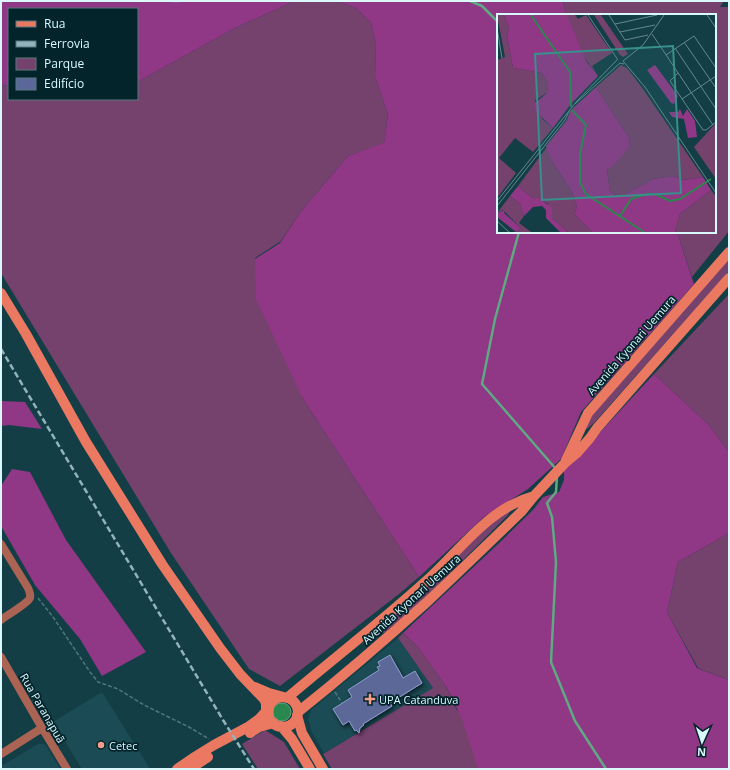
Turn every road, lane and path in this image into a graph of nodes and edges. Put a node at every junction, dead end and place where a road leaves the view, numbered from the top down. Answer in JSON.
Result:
{"nodes":[{"id":1,"x":729,"y":252,"type":"edge"},
{"id":2,"x":729,"y":278,"type":"edge"},
{"id":3,"x":1,"y":293,"type":"edge"},
{"id":4,"x":565,"y":463,"type":"junction"},
{"id":5,"x":534,"y":496,"type":"junction"},
{"id":6,"x":1,"y":544,"type":"edge"},
{"id":7,"x":39,"y":598,"type":"dead end"},
{"id":8,"x":1,"y":620,"type":"edge"},
{"id":9,"x":364,"y":634,"type":"junction"},
{"id":10,"x":374,"y":649,"type":"junction"},
{"id":11,"x":1,"y":657,"type":"edge"},
{"id":12,"x":252,"y":686,"type":"junction"},
{"id":13,"x":287,"y":698,"type":"junction"},
{"id":14,"x":267,"y":709,"type":"junction"},
{"id":15,"x":297,"y":714,"type":"junction"},
{"id":16,"x":278,"y":725,"type":"junction"},
{"id":17,"x":42,"y":728,"type":"junction"},
{"id":18,"x":249,"y":730,"type":"junction"},
{"id":19,"x":216,"y":747,"type":"junction"},
{"id":20,"x":1,"y":754,"type":"edge"},
{"id":21,"x":67,"y":769,"type":"edge"},
{"id":22,"x":177,"y":769,"type":"edge"},
{"id":23,"x":190,"y":769,"type":"edge"},
{"id":24,"x":310,"y":769,"type":"edge"},
{"id":25,"x":323,"y":769,"type":"edge"}],
"edges":[{"from":1,"to":4,"type":"street","name":"Avenida Kyonari Uemura"},
{"from":2,"to":4,"type":"street","name":"Avenida Kyonari Uemura"},
{"from":3,"to":12,"type":"street"},
{"from":4,"to":5,"type":"street","name":"Avenida Kyonari Uemura"},
{"from":5,"to":9,"type":"street","name":"Avenida Kyonari Uemura"},
{"from":5,"to":10,"type":"street","name":"Avenida Kyonari Uemura"},
{"from":6,"to":8,"type":"street"},
{"from":7,"to":19,"type":"path"},
{"from":9,"to":10,"type":"street"},
{"from":9,"to":13,"type":"street","name":"Avenida Kyonari Uemura"},
{"from":10,"to":15,"type":"street","name":"Avenida Kyonari Uemura"},
{"from":11,"to":17,"type":"street","name":"Rua Paranapuã"},
{"from":12,"to":13,"type":"street"},
{"from":12,"to":14,"type":"street"},
{"from":13,"to":14,"type":"street"},
{"from":13,"to":15,"type":"street"},
{"from":14,"to":16,"type":"street"},
{"from":14,"to":18,"type":"street"},
{"from":15,"to":16,"type":"street"},
{"from":15,"to":25,"type":"street"},
{"from":16,"to":18,"type":"street"},
{"from":16,"to":24,"type":"street"},
{"from":17,"to":20,"type":"street"},
{"from":17,"to":21,"type":"street","name":"Rua Paranapuã"},
{"from":18,"to":19,"type":"street"},
{"from":19,"to":22,"type":"street"},
{"from":19,"to":23,"type":"street"}]}
